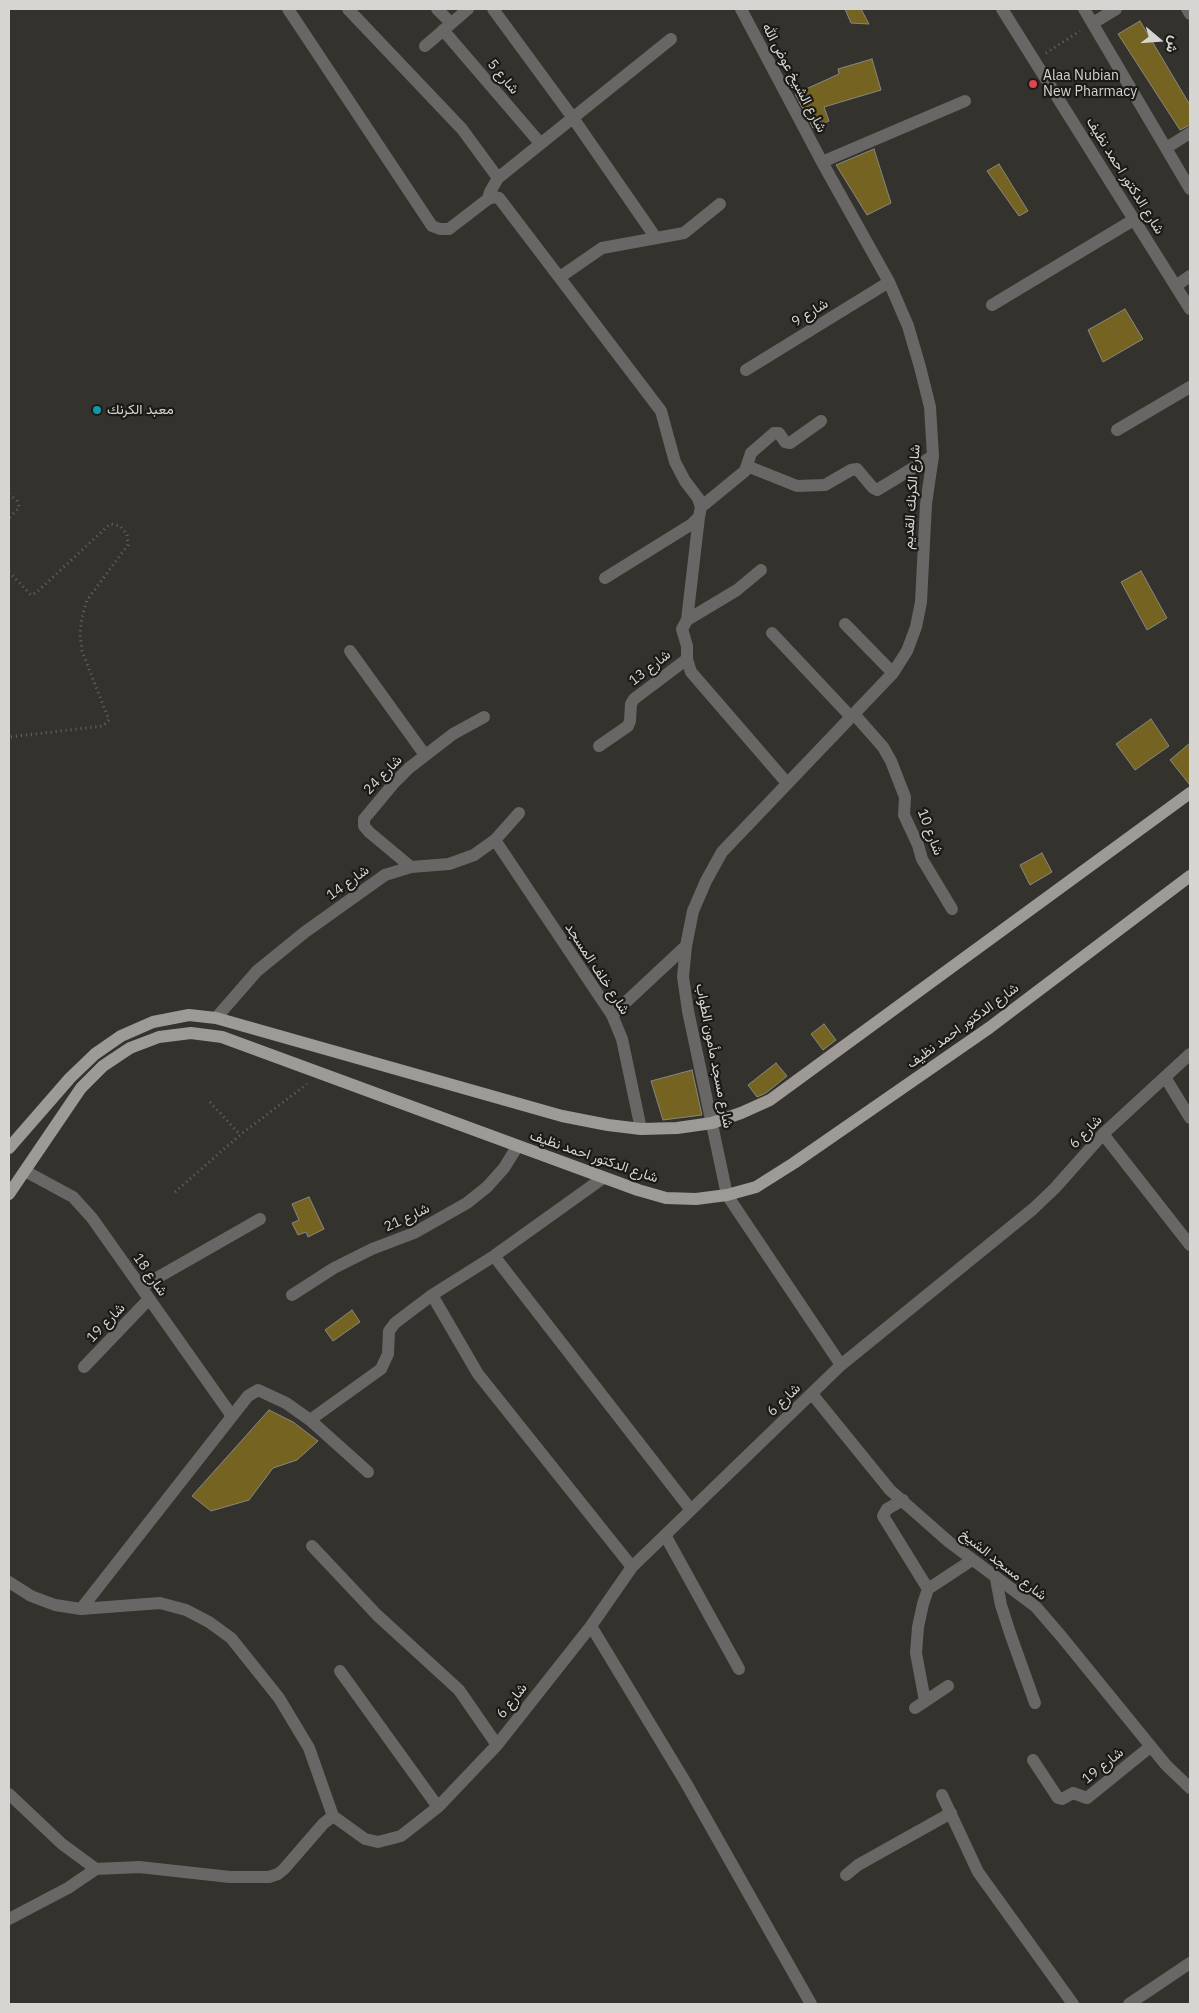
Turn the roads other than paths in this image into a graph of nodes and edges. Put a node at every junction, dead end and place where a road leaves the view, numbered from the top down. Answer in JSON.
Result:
{"nodes":[{"id":1,"x":288,"y":9,"type":"edge"},
{"id":2,"x":348,"y":9,"type":"edge"},
{"id":3,"x":437,"y":9,"type":"edge"},
{"id":4,"x":468,"y":9,"type":"edge"},
{"id":5,"x":493,"y":9,"type":"edge"},
{"id":6,"x":741,"y":9,"type":"edge"},
{"id":7,"x":1002,"y":9,"type":"edge"},
{"id":8,"x":1084,"y":9,"type":"edge"},
{"id":9,"x":1116,"y":9,"type":"edge"},
{"id":10,"x":1187,"y":9,"type":"edge"},
{"id":11,"x":1190,"y":14,"type":"edge"},
{"id":12,"x":1093,"y":23,"type":"junction"},
{"id":13,"x":447,"y":27,"type":"junction"},
{"id":14,"x":671,"y":39,"type":"dead end"},
{"id":15,"x":425,"y":46,"type":"dead end"},
{"id":16,"x":965,"y":101,"type":"dead end"},
{"id":17,"x":573,"y":118,"type":"junction"},
{"id":18,"x":1190,"y":134,"type":"edge"},
{"id":19,"x":540,"y":144,"type":"junction"},
{"id":20,"x":1166,"y":148,"type":"junction"},
{"id":21,"x":822,"y":162,"type":"junction"},
{"id":22,"x":498,"y":178,"type":"junction"},
{"id":23,"x":1190,"y":188,"type":"edge"},
{"id":24,"x":488,"y":199,"type":"junction"},
{"id":25,"x":720,"y":204,"type":"dead end"},
{"id":26,"x":1135,"y":219,"type":"junction"},
{"id":27,"x":656,"y":238,"type":"junction"},
{"id":28,"x":1190,"y":276,"type":"edge"},
{"id":29,"x":560,"y":277,"type":"junction"},
{"id":30,"x":890,"y":282,"type":"junction"},
{"id":31,"x":1177,"y":285,"type":"junction"},
{"id":32,"x":992,"y":305,"type":"dead end"},
{"id":33,"x":1190,"y":309,"type":"edge"},
{"id":34,"x":746,"y":370,"type":"dead end"},
{"id":35,"x":1190,"y":387,"type":"edge"},
{"id":36,"x":821,"y":421,"type":"dead end"},
{"id":37,"x":1117,"y":430,"type":"dead end"},
{"id":38,"x":933,"y":456,"type":"junction"},
{"id":39,"x":747,"y":466,"type":"junction"},
{"id":40,"x":700,"y":512,"type":"junction"},
{"id":41,"x":761,"y":570,"type":"dead end"},
{"id":42,"x":605,"y":578,"type":"dead end"},
{"id":43,"x":687,"y":620,"type":"junction"},
{"id":44,"x":845,"y":624,"type":"dead end"},
{"id":45,"x":772,"y":633,"type":"dead end"},
{"id":46,"x":350,"y":651,"type":"dead end"},
{"id":47,"x":686,"y":659,"type":"junction"},
{"id":48,"x":893,"y":673,"type":"junction"},
{"id":49,"x":852,"y":715,"type":"junction"},
{"id":50,"x":484,"y":716,"type":"dead end"},
{"id":51,"x":599,"y":746,"type":"dead end"},
{"id":52,"x":425,"y":755,"type":"junction"},
{"id":53,"x":787,"y":782,"type":"junction"},
{"id":54,"x":1190,"y":793,"type":"edge"},
{"id":55,"x":519,"y":813,"type":"dead end"},
{"id":56,"x":495,"y":840,"type":"junction"},
{"id":57,"x":411,"y":867,"type":"junction"},
{"id":58,"x":1190,"y":876,"type":"edge"},
{"id":59,"x":952,"y":909,"type":"dead end"},
{"id":60,"x":686,"y":946,"type":"junction"},
{"id":61,"x":612,"y":1015,"type":"junction"},
{"id":62,"x":216,"y":1018,"type":"junction"},
{"id":63,"x":1190,"y":1054,"type":"edge"},
{"id":64,"x":1165,"y":1078,"type":"junction"},
{"id":65,"x":1190,"y":1118,"type":"edge"},
{"id":66,"x":712,"y":1123,"type":"junction"},
{"id":67,"x":641,"y":1129,"type":"junction"},
{"id":68,"x":1103,"y":1134,"type":"junction"},
{"id":69,"x":517,"y":1147,"type":"junction"},
{"id":70,"x":9,"y":1148,"type":"edge"},
{"id":71,"x":25,"y":1171,"type":"junction"},
{"id":72,"x":603,"y":1178,"type":"junction"},
{"id":73,"x":9,"y":1194,"type":"edge"},
{"id":74,"x":727,"y":1195,"type":"junction"},
{"id":75,"x":260,"y":1219,"type":"dead end"},
{"id":76,"x":1190,"y":1245,"type":"edge"},
{"id":77,"x":494,"y":1256,"type":"junction"},
{"id":78,"x":141,"y":1287,"type":"junction"},
{"id":79,"x":292,"y":1295,"type":"dead end"},
{"id":80,"x":432,"y":1295,"type":"junction"},
{"id":81,"x":149,"y":1299,"type":"junction"},
{"id":82,"x":841,"y":1365,"type":"junction"},
{"id":83,"x":84,"y":1367,"type":"dead end"},
{"id":84,"x":812,"y":1394,"type":"junction"},
{"id":85,"x":232,"y":1416,"type":"junction"},
{"id":86,"x":310,"y":1420,"type":"junction"},
{"id":87,"x":368,"y":1472,"type":"dead end"},
{"id":88,"x":903,"y":1500,"type":"junction"},
{"id":89,"x":691,"y":1510,"type":"junction"},
{"id":90,"x":665,"y":1535,"type":"junction"},
{"id":91,"x":312,"y":1546,"type":"dead end"},
{"id":92,"x":972,"y":1560,"type":"junction"},
{"id":93,"x":632,"y":1567,"type":"junction"},
{"id":94,"x":996,"y":1579,"type":"junction"},
{"id":95,"x":9,"y":1582,"type":"edge"},
{"id":96,"x":928,"y":1590,"type":"junction"},
{"id":97,"x":81,"y":1609,"type":"junction"},
{"id":98,"x":591,"y":1626,"type":"junction"},
{"id":99,"x":739,"y":1669,"type":"dead end"},
{"id":100,"x":340,"y":1671,"type":"dead end"},
{"id":101,"x":948,"y":1686,"type":"dead end"},
{"id":102,"x":1035,"y":1703,"type":"dead end"},
{"id":103,"x":496,"y":1745,"type":"junction"},
{"id":104,"x":1150,"y":1747,"type":"junction"},
{"id":105,"x":1033,"y":1760,"type":"dead end"},
{"id":106,"x":1190,"y":1788,"type":"edge"},
{"id":107,"x":9,"y":1794,"type":"edge"},
{"id":108,"x":942,"y":1795,"type":"dead end"},
{"id":109,"x":438,"y":1807,"type":"junction"},
{"id":110,"x":951,"y":1813,"type":"junction"},
{"id":111,"x":334,"y":1816,"type":"junction"},
{"id":112,"x":96,"y":1869,"type":"junction"},
{"id":113,"x":846,"y":1874,"type":"dead end"},
{"id":114,"x":9,"y":1919,"type":"edge"},
{"id":115,"x":1190,"y":1964,"type":"edge"},
{"id":116,"x":811,"y":2004,"type":"edge"},
{"id":117,"x":1073,"y":2004,"type":"edge"},
{"id":118,"x":1128,"y":2004,"type":"edge"}],
"edges":[{"from":1,"to":24,"type":"street"},
{"from":2,"to":22,"type":"street"},
{"from":3,"to":13,"type":"street","name":"شارع 5"},
{"from":4,"to":13,"type":"street"},
{"from":5,"to":17,"type":"street"},
{"from":6,"to":21,"type":"street","name":"شارع الشيخ عوض الله"},
{"from":7,"to":26,"type":"street","name":"شارع الدكتور احمد نظيف"},
{"from":8,"to":12,"type":"street"},
{"from":9,"to":12,"type":"street"},
{"from":10,"to":11,"type":"street"},
{"from":12,"to":20,"type":"street"},
{"from":13,"to":15,"type":"street"},
{"from":13,"to":19,"type":"street","name":"شارع 5"},
{"from":14,"to":17,"type":"street"},
{"from":16,"to":21,"type":"street"},
{"from":17,"to":19,"type":"street"},
{"from":17,"to":27,"type":"street"},
{"from":18,"to":20,"type":"street"},
{"from":19,"to":22,"type":"street"},
{"from":20,"to":23,"type":"street"},
{"from":21,"to":30,"type":"street","name":"شارع الكرنك القديم"},
{"from":22,"to":24,"type":"street"},
{"from":24,"to":29,"type":"street"},
{"from":25,"to":27,"type":"street"},
{"from":26,"to":31,"type":"street","name":"شارع الدكتور احمد نظيف"},
{"from":26,"to":32,"type":"street"},
{"from":27,"to":29,"type":"street"},
{"from":28,"to":31,"type":"street"},
{"from":29,"to":40,"type":"street"},
{"from":30,"to":34,"type":"street","name":"شارع 9"},
{"from":30,"to":38,"type":"street","name":"شارع الكرنك القديم"},
{"from":31,"to":33,"type":"street","name":"شارع الدكتور احمد نظيف"},
{"from":35,"to":37,"type":"street"},
{"from":36,"to":39,"type":"street"},
{"from":38,"to":39,"type":"street"},
{"from":38,"to":48,"type":"street","name":"شارع الكرنك القديم"},
{"from":39,"to":40,"type":"street"},
{"from":40,"to":42,"type":"street"},
{"from":40,"to":43,"type":"street"},
{"from":41,"to":43,"type":"street"},
{"from":43,"to":47,"type":"street"},
{"from":44,"to":48,"type":"street"},
{"from":45,"to":49,"type":"street","name":"شارع 10"},
{"from":46,"to":52,"type":"street"},
{"from":47,"to":51,"type":"street","name":"شارع 13"},
{"from":47,"to":53,"type":"street"},
{"from":48,"to":49,"type":"street","name":"شارع مسجد مأمون الطواب"},
{"from":49,"to":53,"type":"street","name":"شارع مسجد مأمون الطواب"},
{"from":49,"to":59,"type":"street","name":"شارع 10"},
{"from":50,"to":52,"type":"street","name":"شارع 24"},
{"from":52,"to":57,"type":"street","name":"شارع 24"},
{"from":53,"to":60,"type":"street","name":"شارع مسجد مأمون الطواب"},
{"from":54,"to":66,"type":"main road","name":"شارع الدكتور احمد نظيف"},
{"from":55,"to":56,"type":"street","name":"شارع 14"},
{"from":56,"to":57,"type":"street","name":"شارع 14"},
{"from":56,"to":61,"type":"street","name":"شارع خلف المسجد"},
{"from":57,"to":62,"type":"street","name":"شارع 14"},
{"from":58,"to":74,"type":"main road","name":"شارع الدكتور احمد نظيف"},
{"from":60,"to":61,"type":"street"},
{"from":60,"to":66,"type":"street","name":"شارع مسجد مأمون الطواب"},
{"from":61,"to":67,"type":"street","name":"شارع خلف المسجد"},
{"from":62,"to":67,"type":"main road","name":"شارع الدكتور احمد نظيف"},
{"from":62,"to":70,"type":"main road","name":"شارع الدكتور احمد نظيف"},
{"from":63,"to":64,"type":"street","name":"شارع 6"},
{"from":64,"to":65,"type":"street"},
{"from":64,"to":68,"type":"street","name":"شارع 6"},
{"from":66,"to":67,"type":"main road","name":"شارع الدكتور احمد نظيف"},
{"from":66,"to":74,"type":"street","name":"شارع مسجد مأمون الطواب"},
{"from":68,"to":76,"type":"street"},
{"from":68,"to":82,"type":"street","name":"شارع 6"},
{"from":69,"to":71,"type":"main road","name":"شارع الدكتور احمد نظيف"},
{"from":69,"to":72,"type":"main road","name":"شارع الدكتور احمد نظيف"},
{"from":69,"to":79,"type":"street","name":"شارع 21"},
{"from":71,"to":73,"type":"main road","name":"شارع الدكتور احمد نظيف"},
{"from":71,"to":78,"type":"street","name":"شارع 18"},
{"from":72,"to":74,"type":"main road","name":"شارع الدكتور احمد نظيف"},
{"from":72,"to":77,"type":"street"},
{"from":74,"to":82,"type":"street","name":"شارع مسجد مأمون الطواب"},
{"from":75,"to":78,"type":"street"},
{"from":77,"to":80,"type":"street"},
{"from":77,"to":89,"type":"street"},
{"from":78,"to":81,"type":"street","name":"شارع 18"},
{"from":80,"to":86,"type":"street"},
{"from":80,"to":93,"type":"street"},
{"from":81,"to":83,"type":"street","name":"شارع 19"},
{"from":81,"to":85,"type":"street","name":"شارع 18"},
{"from":82,"to":84,"type":"street","name":"شارع 6"},
{"from":84,"to":88,"type":"street","name":"شارع مسجد الشيخ"},
{"from":84,"to":89,"type":"street","name":"شارع 6"},
{"from":85,"to":86,"type":"street"},
{"from":85,"to":97,"type":"street"},
{"from":86,"to":87,"type":"street"},
{"from":88,"to":92,"type":"street","name":"شارع مسجد الشيخ"},
{"from":88,"to":96,"type":"street"},
{"from":89,"to":90,"type":"street","name":"شارع 6"},
{"from":90,"to":93,"type":"street","name":"شارع 6"},
{"from":90,"to":99,"type":"street"},
{"from":91,"to":103,"type":"street"},
{"from":92,"to":94,"type":"street","name":"شارع مسجد الشيخ"},
{"from":92,"to":96,"type":"street"},
{"from":93,"to":98,"type":"street","name":"شارع 6"},
{"from":94,"to":102,"type":"street"},
{"from":94,"to":104,"type":"street","name":"شارع مسجد الشيخ"},
{"from":95,"to":97,"type":"street"},
{"from":96,"to":101,"type":"street"},
{"from":97,"to":111,"type":"street"},
{"from":98,"to":103,"type":"street","name":"شارع 6"},
{"from":98,"to":116,"type":"street"},
{"from":100,"to":109,"type":"street"},
{"from":103,"to":109,"type":"street","name":"شارع 6"},
{"from":104,"to":105,"type":"street","name":"شارع 19"},
{"from":104,"to":106,"type":"street","name":"شارع مسجد الشيخ"},
{"from":107,"to":112,"type":"street"},
{"from":108,"to":110,"type":"street"},
{"from":109,"to":111,"type":"street","name":"شارع 6"},
{"from":110,"to":113,"type":"street"},
{"from":110,"to":117,"type":"street"},
{"from":111,"to":112,"type":"street"},
{"from":112,"to":114,"type":"street"},
{"from":115,"to":118,"type":"street"}]}
